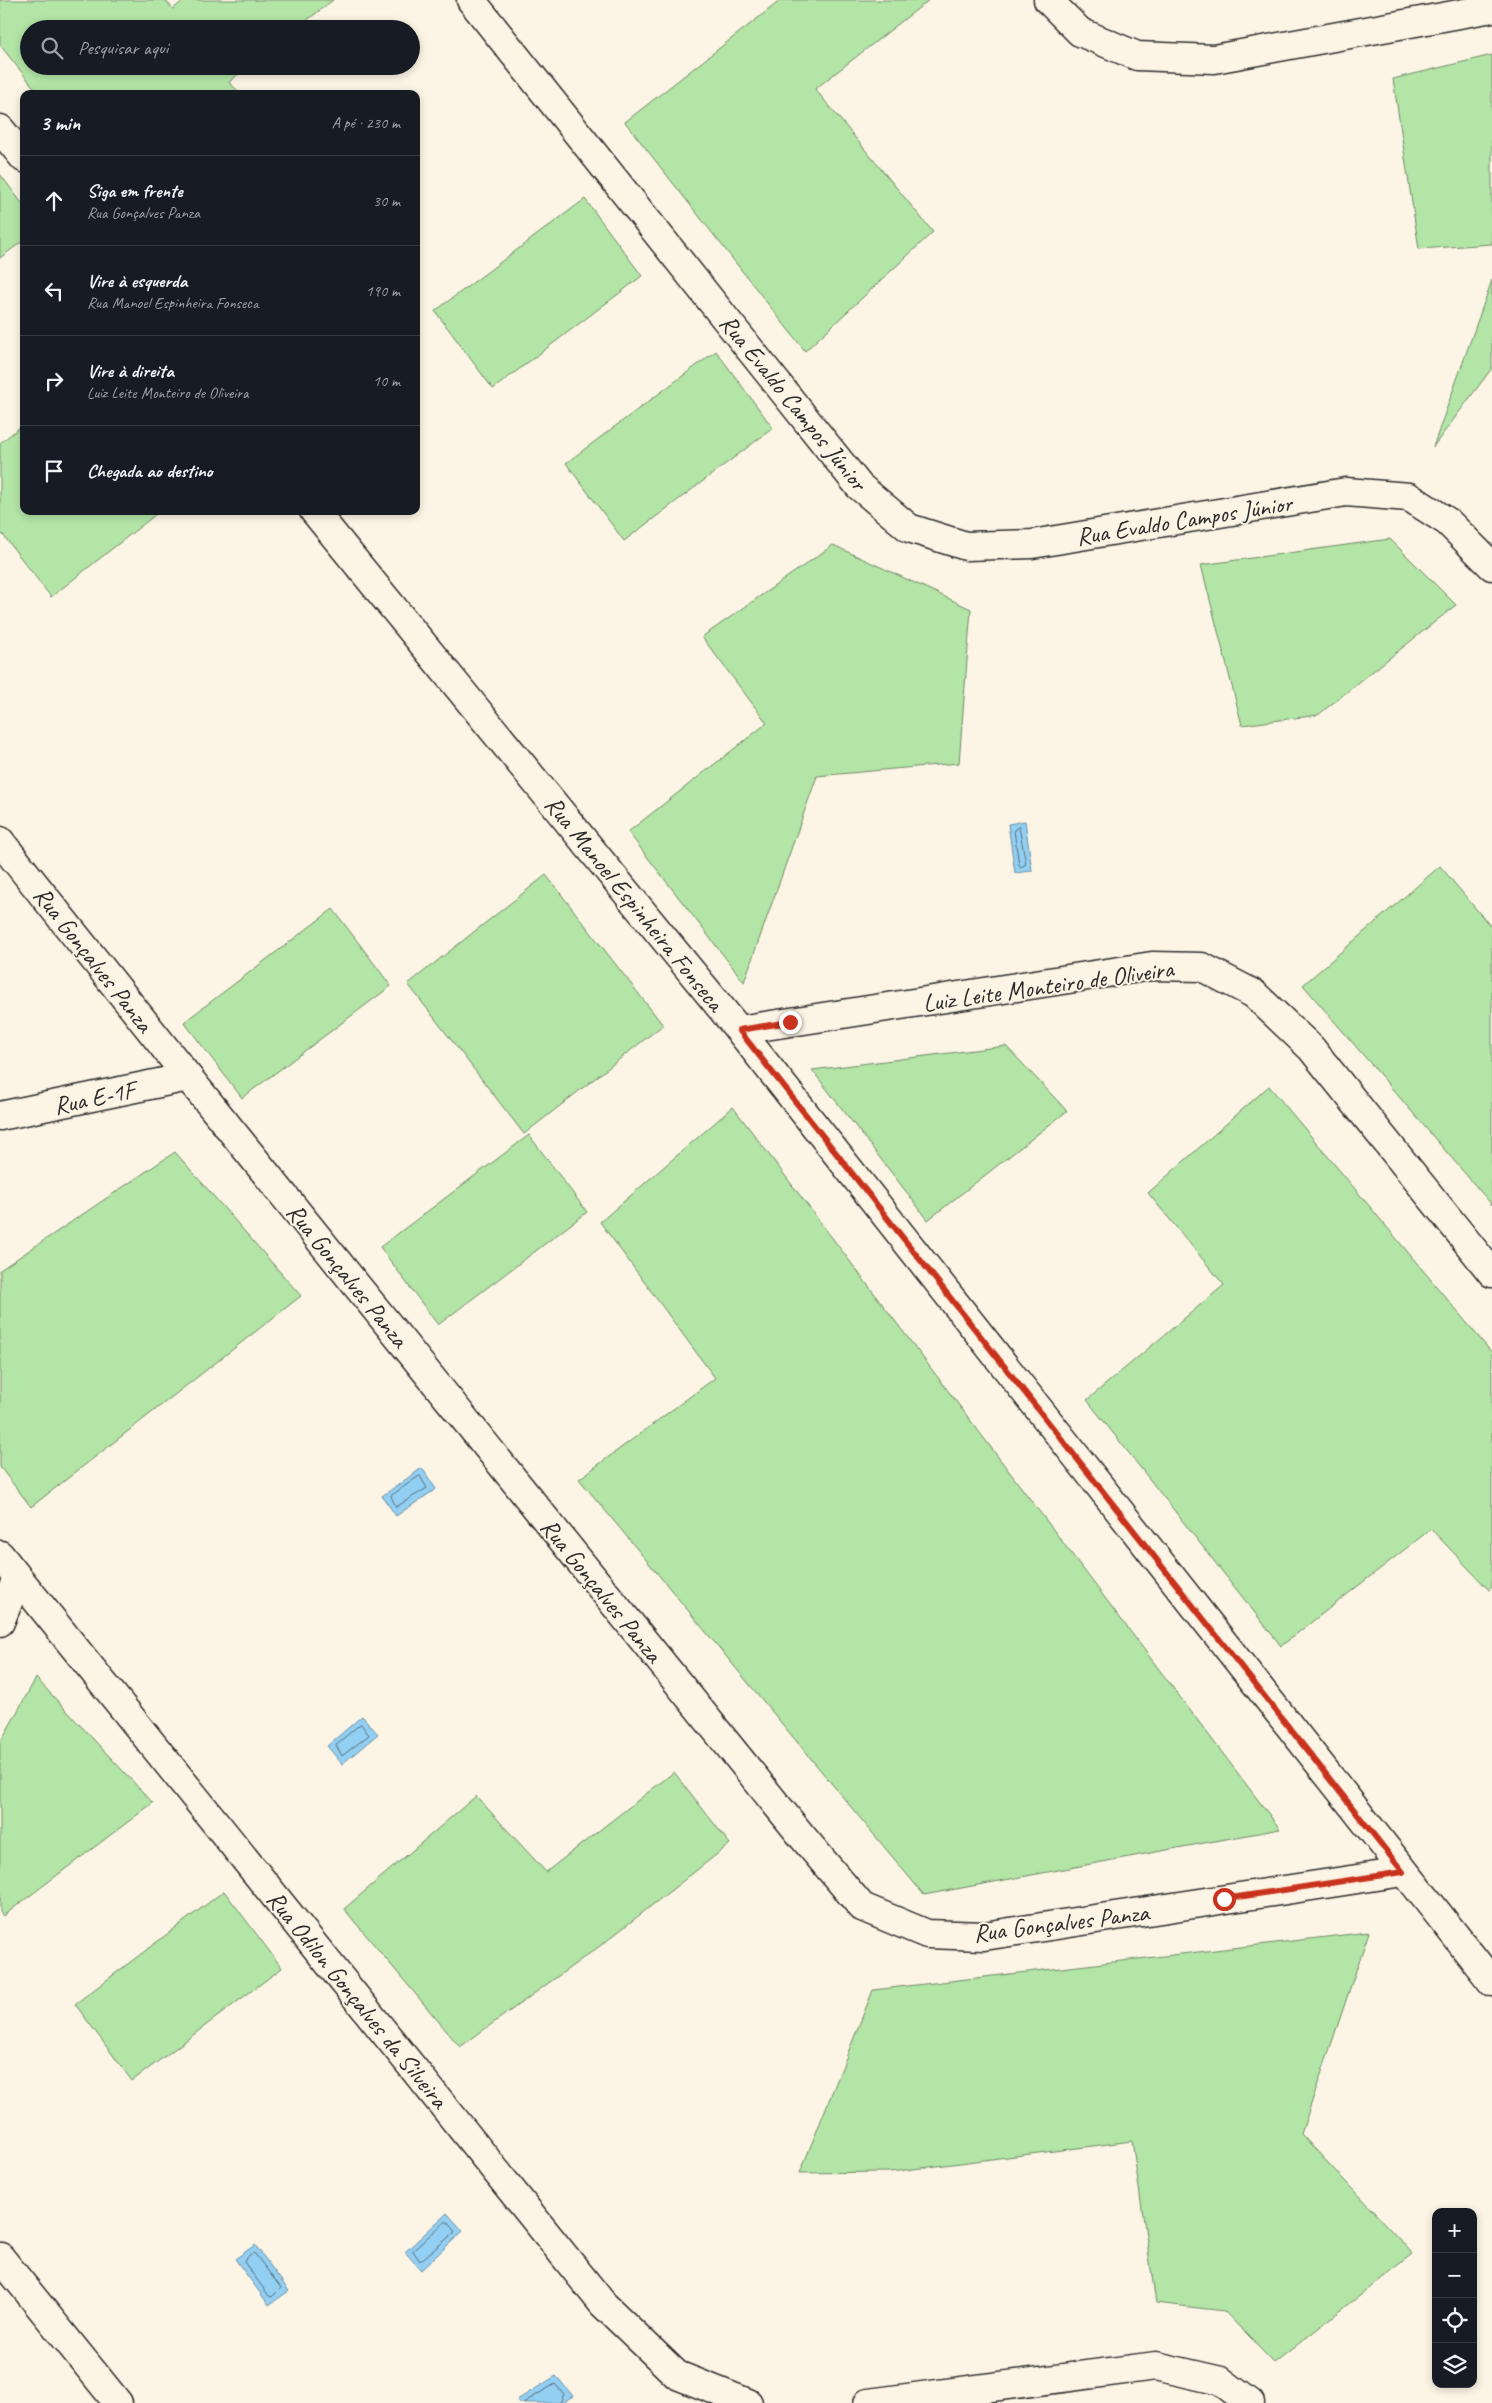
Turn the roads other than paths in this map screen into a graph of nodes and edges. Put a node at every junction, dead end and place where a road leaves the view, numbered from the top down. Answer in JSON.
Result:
{"nodes":[{"id":1,"x":471,"y":0,"type":"edge"},
{"id":2,"x":1048,"y":0,"type":"edge"},
{"id":3,"x":1492,"y":8,"type":"edge"},
{"id":4,"x":0,"y":129,"type":"edge"},
{"id":5,"x":20,"y":153,"type":"edge"},
{"id":6,"x":317,"y":515,"type":"edge"},
{"id":7,"x":1492,"y":566,"type":"edge"},
{"id":8,"x":0,"y":840,"type":"edge"},
{"id":9,"x":739,"y":1030,"type":"junction"},
{"id":10,"x":188,"y":1077,"type":"junction"},
{"id":11,"x":0,"y":1116,"type":"edge"},
{"id":12,"x":1492,"y":1273,"type":"edge"},
{"id":13,"x":0,"y":1555,"type":"edge"},
{"id":14,"x":18,"y":1578,"type":"junction"},
{"id":15,"x":0,"y":1622,"type":"edge"},
{"id":16,"x":1403,"y":1872,"type":"junction"},
{"id":17,"x":1492,"y":1982,"type":"edge"},
{"id":18,"x":0,"y":2257,"type":"edge"},
{"id":19,"x":118,"y":2403,"type":"edge"},
{"id":20,"x":748,"y":2403,"type":"edge"},
{"id":21,"x":868,"y":2403,"type":"edge"},
{"id":22,"x":1250,"y":2403,"type":"edge"}],
"edges":[{"from":1,"to":7,"type":"street","name":"Rua Evaldo Campos Júnior"},
{"from":2,"to":3,"type":"street"},
{"from":4,"to":5,"type":"street"},
{"from":6,"to":9,"type":"street","name":"Rua Manoel Espinheira Fonseca"},
{"from":8,"to":10,"type":"street","name":"Rua Gonçalves Panza"},
{"from":9,"to":12,"type":"street","name":"Luiz Leite Monteiro de Oliveira"},
{"from":9,"to":16,"type":"street","name":"Rua Manoel Espinheira Fonseca"},
{"from":10,"to":11,"type":"street","name":"Rua E-1F"},
{"from":10,"to":16,"type":"street","name":"Rua Gonçalves Panza"},
{"from":13,"to":14,"type":"street","name":"Rua Odilon Gonçalves da Silveira"},
{"from":14,"to":15,"type":"street"},
{"from":14,"to":20,"type":"street","name":"Rua Odilon Gonçalves da Silveira"},
{"from":16,"to":17,"type":"street","name":"Rua Manoel Espinheira Fonseca"},
{"from":18,"to":19,"type":"street"},
{"from":21,"to":22,"type":"street"}]}
